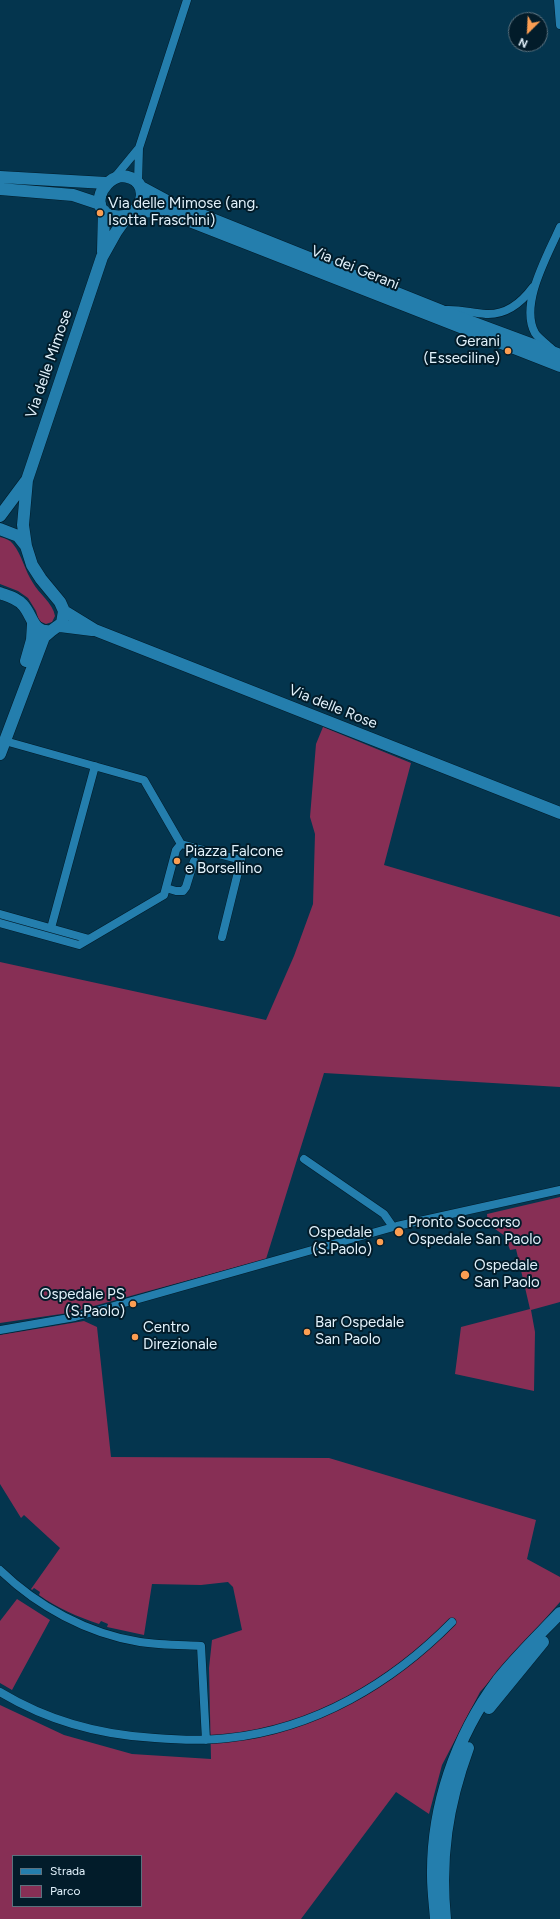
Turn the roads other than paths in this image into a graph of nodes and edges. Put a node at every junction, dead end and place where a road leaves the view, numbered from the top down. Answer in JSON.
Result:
{"nodes":[{"id":1,"x":187,"y":0,"type":"edge"},
{"id":2,"x":558,"y":0,"type":"edge"},
{"id":3,"x":560,"y":25,"type":"edge"},
{"id":4,"x":139,"y":148,"type":"junction"},
{"id":5,"x":0,"y":176,"type":"edge"},
{"id":6,"x":110,"y":180,"type":"junction"},
{"id":7,"x":140,"y":184,"type":"junction"},
{"id":8,"x":0,"y":189,"type":"edge"},
{"id":9,"x":102,"y":208,"type":"junction"},
{"id":10,"x":131,"y":214,"type":"junction"},
{"id":11,"x":560,"y":227,"type":"edge"},
{"id":12,"x":102,"y":257,"type":"junction"},
{"id":13,"x":537,"y":281,"type":"junction"},
{"id":14,"x":442,"y":311,"type":"junction"},
{"id":15,"x":560,"y":359,"type":"edge"},
{"id":16,"x":26,"y":480,"type":"junction"},
{"id":17,"x":0,"y":516,"type":"edge"},
{"id":18,"x":0,"y":528,"type":"edge"},
{"id":19,"x":26,"y":546,"type":"junction"},
{"id":20,"x":0,"y":593,"type":"edge"},
{"id":21,"x":64,"y":611,"type":"junction"},
{"id":22,"x":33,"y":624,"type":"junction"},
{"id":23,"x":56,"y":629,"type":"junction"},
{"id":24,"x":95,"y":630,"type":"junction"},
{"id":25,"x":2,"y":738,"type":"edge"},
{"id":26,"x":0,"y":754,"type":"edge"},
{"id":27,"x":95,"y":766,"type":"junction"},
{"id":28,"x":560,"y":813,"type":"edge"},
{"id":29,"x":181,"y":844,"type":"junction"},
{"id":30,"x":194,"y":861,"type":"dead end"},
{"id":31,"x":166,"y":888,"type":"junction"},
{"id":32,"x":0,"y":914,"type":"edge"},
{"id":33,"x":0,"y":923,"type":"edge"},
{"id":34,"x":51,"y":928,"type":"junction"},
{"id":35,"x":222,"y":937,"type":"dead end"},
{"id":36,"x":89,"y":939,"type":"junction"},
{"id":37,"x":304,"y":1159,"type":"dead end"},
{"id":38,"x":560,"y":1190,"type":"edge"},
{"id":39,"x":393,"y":1227,"type":"junction"},
{"id":40,"x":0,"y":1330,"type":"edge"},
{"id":41,"x":0,"y":1570,"type":"edge"},
{"id":42,"x":560,"y":1613,"type":"edge"},
{"id":43,"x":452,"y":1622,"type":"dead end"},
{"id":44,"x":560,"y":1623,"type":"edge"},
{"id":45,"x":0,"y":1692,"type":"edge"},
{"id":46,"x":206,"y":1740,"type":"junction"},
{"id":47,"x":436,"y":1919,"type":"edge"},
{"id":48,"x":444,"y":1919,"type":"edge"}],
"edges":[{"from":1,"to":4,"type":"street"},
{"from":2,"to":3,"type":"street"},
{"from":4,"to":6,"type":"street"},
{"from":4,"to":7,"type":"street"},
{"from":5,"to":6,"type":"street"},
{"from":6,"to":7,"type":"street"},
{"from":6,"to":9,"type":"street"},
{"from":7,"to":10,"type":"street"},
{"from":7,"to":14,"type":"street","name":"Via dei Gerani"},
{"from":8,"to":9,"type":"street"},
{"from":9,"to":10,"type":"street"},
{"from":9,"to":12,"type":"street","name":"Via delle Mimose"},
{"from":10,"to":12,"type":"street","name":"Via delle Mimose"},
{"from":10,"to":15,"type":"street","name":"Via dei Gerani"},
{"from":11,"to":13,"type":"street"},
{"from":12,"to":16,"type":"street","name":"Via delle Mimose"},
{"from":13,"to":14,"type":"street"},
{"from":13,"to":15,"type":"street"},
{"from":14,"to":15,"type":"street","name":"Via dei Gerani"},
{"from":16,"to":17,"type":"street","name":"Via delle Mimose"},
{"from":16,"to":19,"type":"street","name":"Via delle Mimose"},
{"from":18,"to":19,"type":"street"},
{"from":19,"to":21,"type":"street","name":"Via delle Mimose"},
{"from":20,"to":22,"type":"street"},
{"from":21,"to":23,"type":"street"},
{"from":21,"to":24,"type":"street","name":"Via delle Rose"},
{"from":22,"to":23,"type":"street","name":"Via delle Rose"},
{"from":22,"to":25,"type":"street"},
{"from":23,"to":24,"type":"street","name":"Via delle Rose"},
{"from":23,"to":25,"type":"street"},
{"from":24,"to":28,"type":"street","name":"Via delle Rose"},
{"from":25,"to":26,"type":"street"},
{"from":25,"to":27,"type":"street"},
{"from":27,"to":29,"type":"street"},
{"from":27,"to":34,"type":"street"},
{"from":29,"to":31,"type":"street"},
{"from":29,"to":35,"type":"street"},
{"from":30,"to":31,"type":"street"},
{"from":31,"to":36,"type":"street"},
{"from":32,"to":34,"type":"street"},
{"from":33,"to":36,"type":"street"},
{"from":34,"to":36,"type":"street"},
{"from":37,"to":39,"type":"street"},
{"from":38,"to":39,"type":"street"},
{"from":39,"to":40,"type":"street"},
{"from":41,"to":46,"type":"street"},
{"from":42,"to":47,"type":"street"},
{"from":43,"to":46,"type":"street"},
{"from":44,"to":48,"type":"street"},
{"from":45,"to":46,"type":"street"}]}
